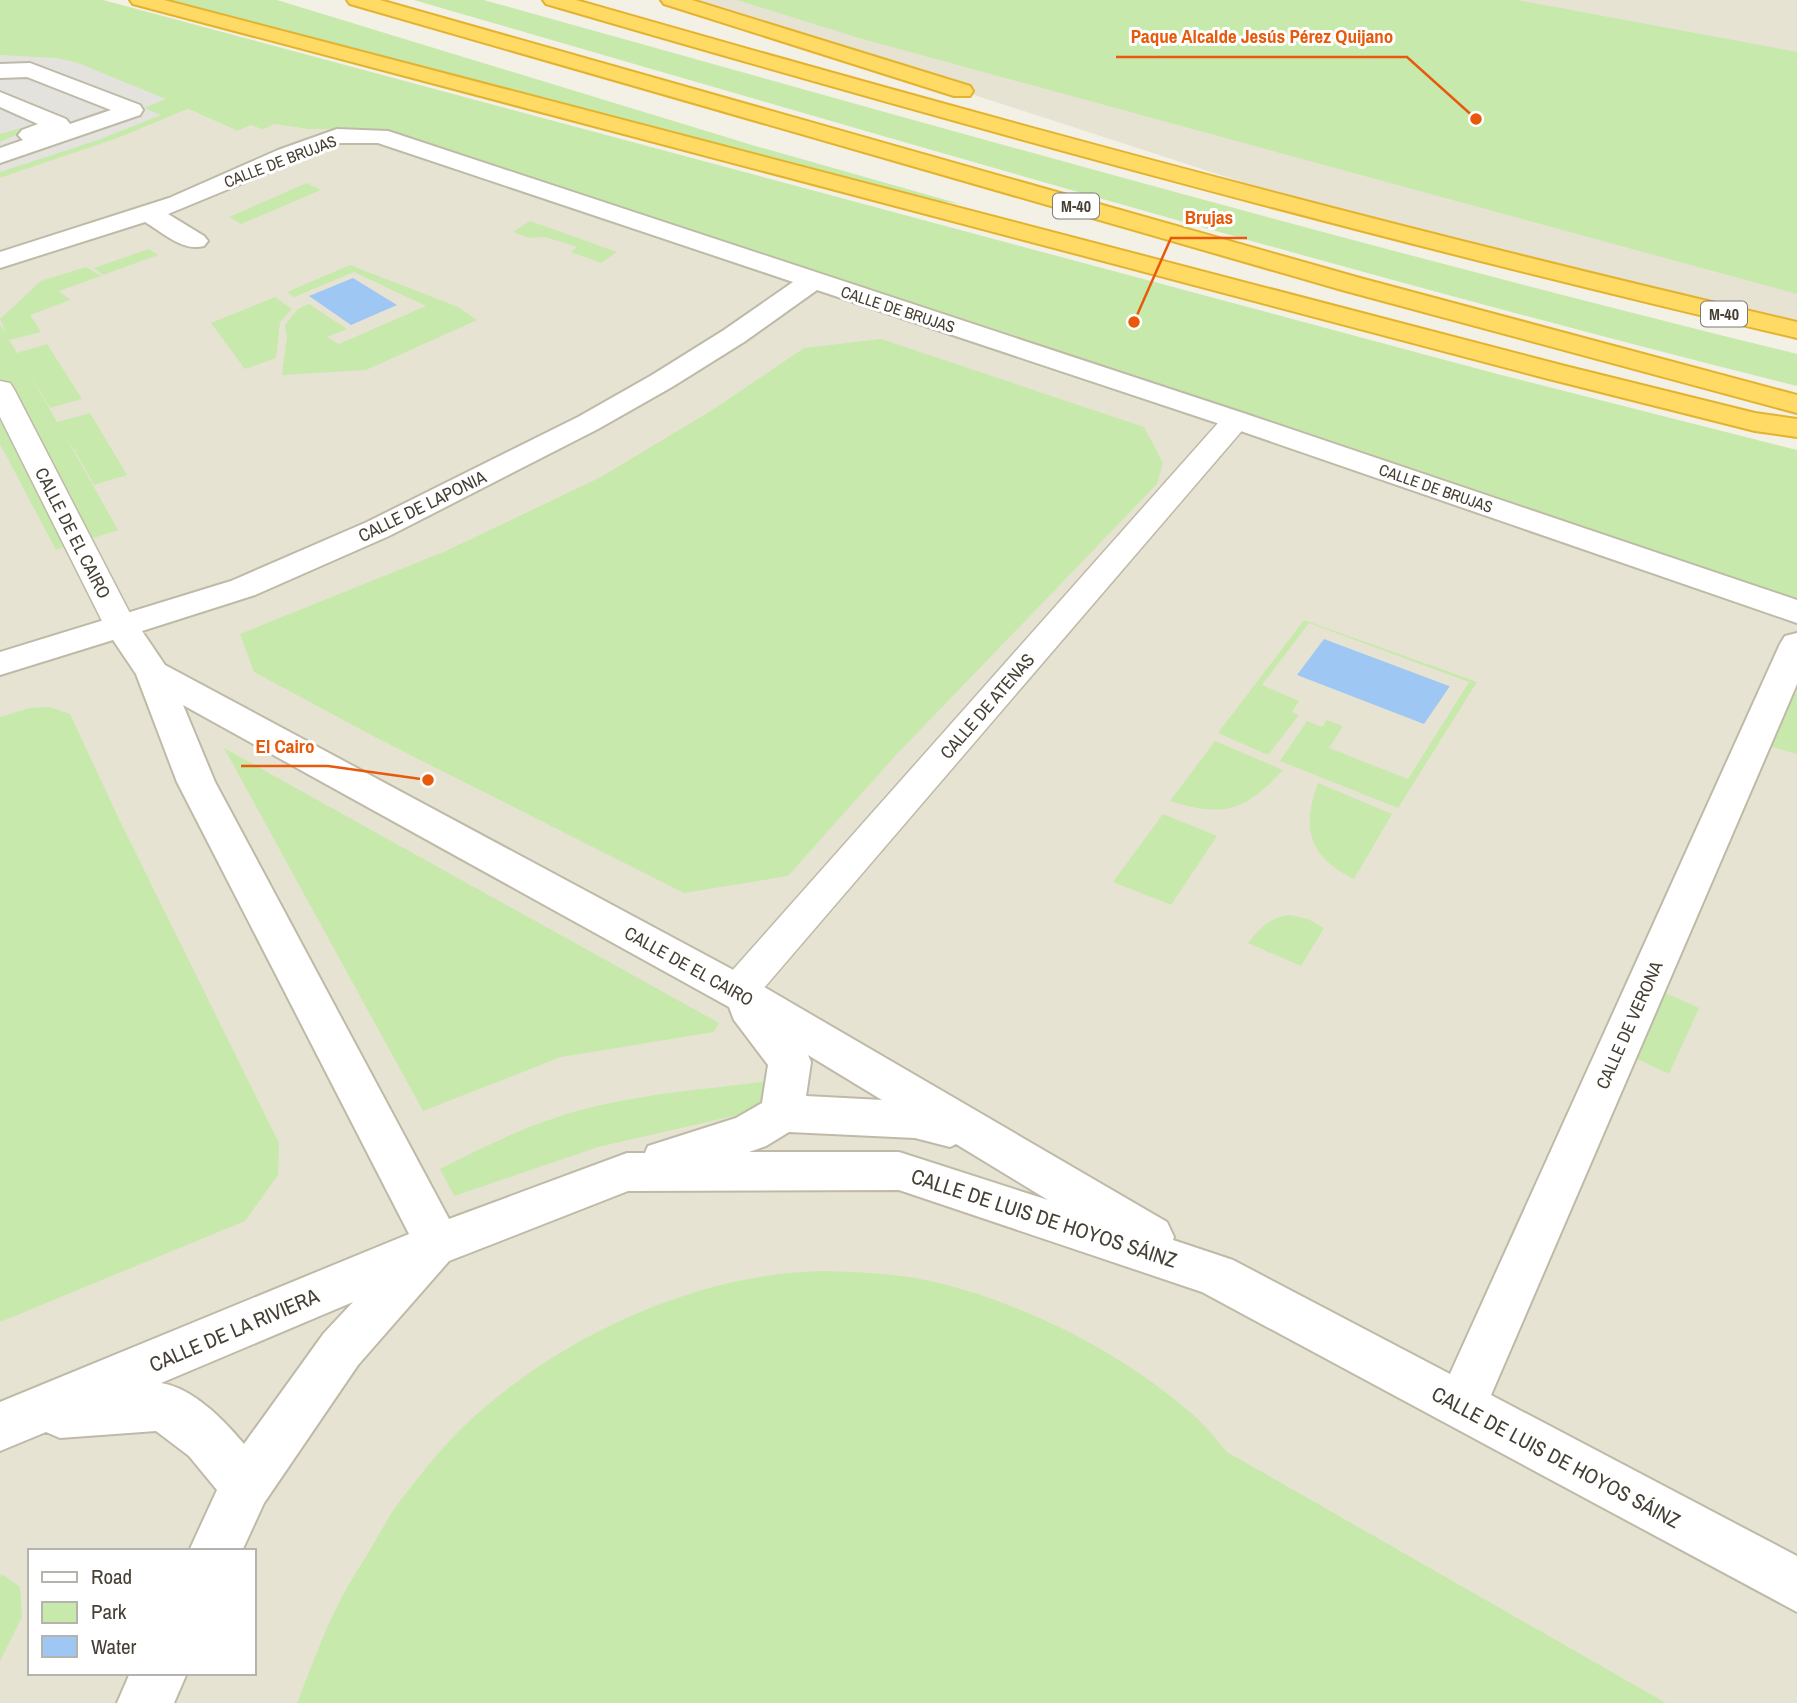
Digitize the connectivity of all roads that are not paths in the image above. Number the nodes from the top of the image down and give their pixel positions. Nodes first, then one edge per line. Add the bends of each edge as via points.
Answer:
1 (140, 0) edge
2 (356, 0) edge
3 (553, 0) edge
4 (671, 0) edge
5 (0, 71) edge
6 (0, 99) edge
7 (986, 99) dead end
8 (1025, 111) dead end
9 (0, 146) edge
10 (0, 156) edge
11 (146, 212) junction
12 (1393, 231) junction
13 (195, 241) dead end
14 (0, 260) edge
15 (812, 281) junction
16 (1797, 330) edge
17 (0, 389) edge
18 (1797, 404) edge
19 (1236, 420) junction
20 (1797, 428) edge
21 (1797, 612) edge
22 (120, 625) junction
23 (1797, 644) edge
24 (0, 664) edge
25 (153, 673) junction
26 (737, 992) junction
27 (782, 1113) junction
28 (974, 1133) junction
29 (627, 1172) junction
30 (438, 1244) junction
31 (1216, 1275) junction
32 (1461, 1406) junction
33 (15, 1421) edge
34 (246, 1485) junction
35 (216, 1549) edge
36 (1797, 1585) edge
37 (158, 1675) edge
38 (145, 1703) edge

1 - 20 highway via 1555,372 1755,422
2 - 18 highway, M-40 via 1351,284
3 - 12 highway, M-40 via 1061,145
4 - 7 highway
5 - 10 street via 30,70 132,110
6 - 9 street via 58,124
8 - 12 highway
11 - 13 street
11 - 14 street, CALLE DE BRUJAS
11 - 15 street, CALLE DE BRUJAS via 337,136 380,136
12 - 16 highway, M-40
15 - 19 street, CALLE DE BRUJAS
15 - 22 street, CALLE DE LAPONIA via 662,381 482,478 243,588
17 - 22 street, CALLE DE EL CAIRO
19 - 21 street, CALLE DE BRUJAS
19 - 26 street, CALLE DE ATENAS
22 - 24 street, CALLE DE LAPONIA
22 - 25 street, CALLE DE EL CAIRO
23 - 32 street, CALLE DE VERONA
25 - 26 street, CALLE DE EL CAIRO
25 - 30 street, CALLE DE EL CAIRO via 197,782
26 - 27 street via 790,1062
26 - 28 street, CALLE DE EL CAIRO
27 - 28 street via 915,1120
27 - 29 street via 750,1133
28 - 31 street, CALLE DE EL CAIRO
29 - 30 street, CALLE DE LUIS DE HOYOS SÁINZ
29 - 31 street, CALLE DE LUIS DE HOYOS SÁINZ via 899,1171
30 - 33 street, CALLE DE LA RIVIERA
30 - 34 street, CALLE DE LUIS DE HOYOS SÁINZ via 341,1349
31 - 32 street, CALLE DE LUIS DE HOYOS SÁINZ
32 - 36 street, CALLE DE LUIS DE HOYOS SÁINZ
33 - 34 street, CALLE DE LA RIVIERA via 164,1407 207,1439
34 - 35 street, CALLE DE LUIS DE HOYOS SÁINZ
37 - 38 street

